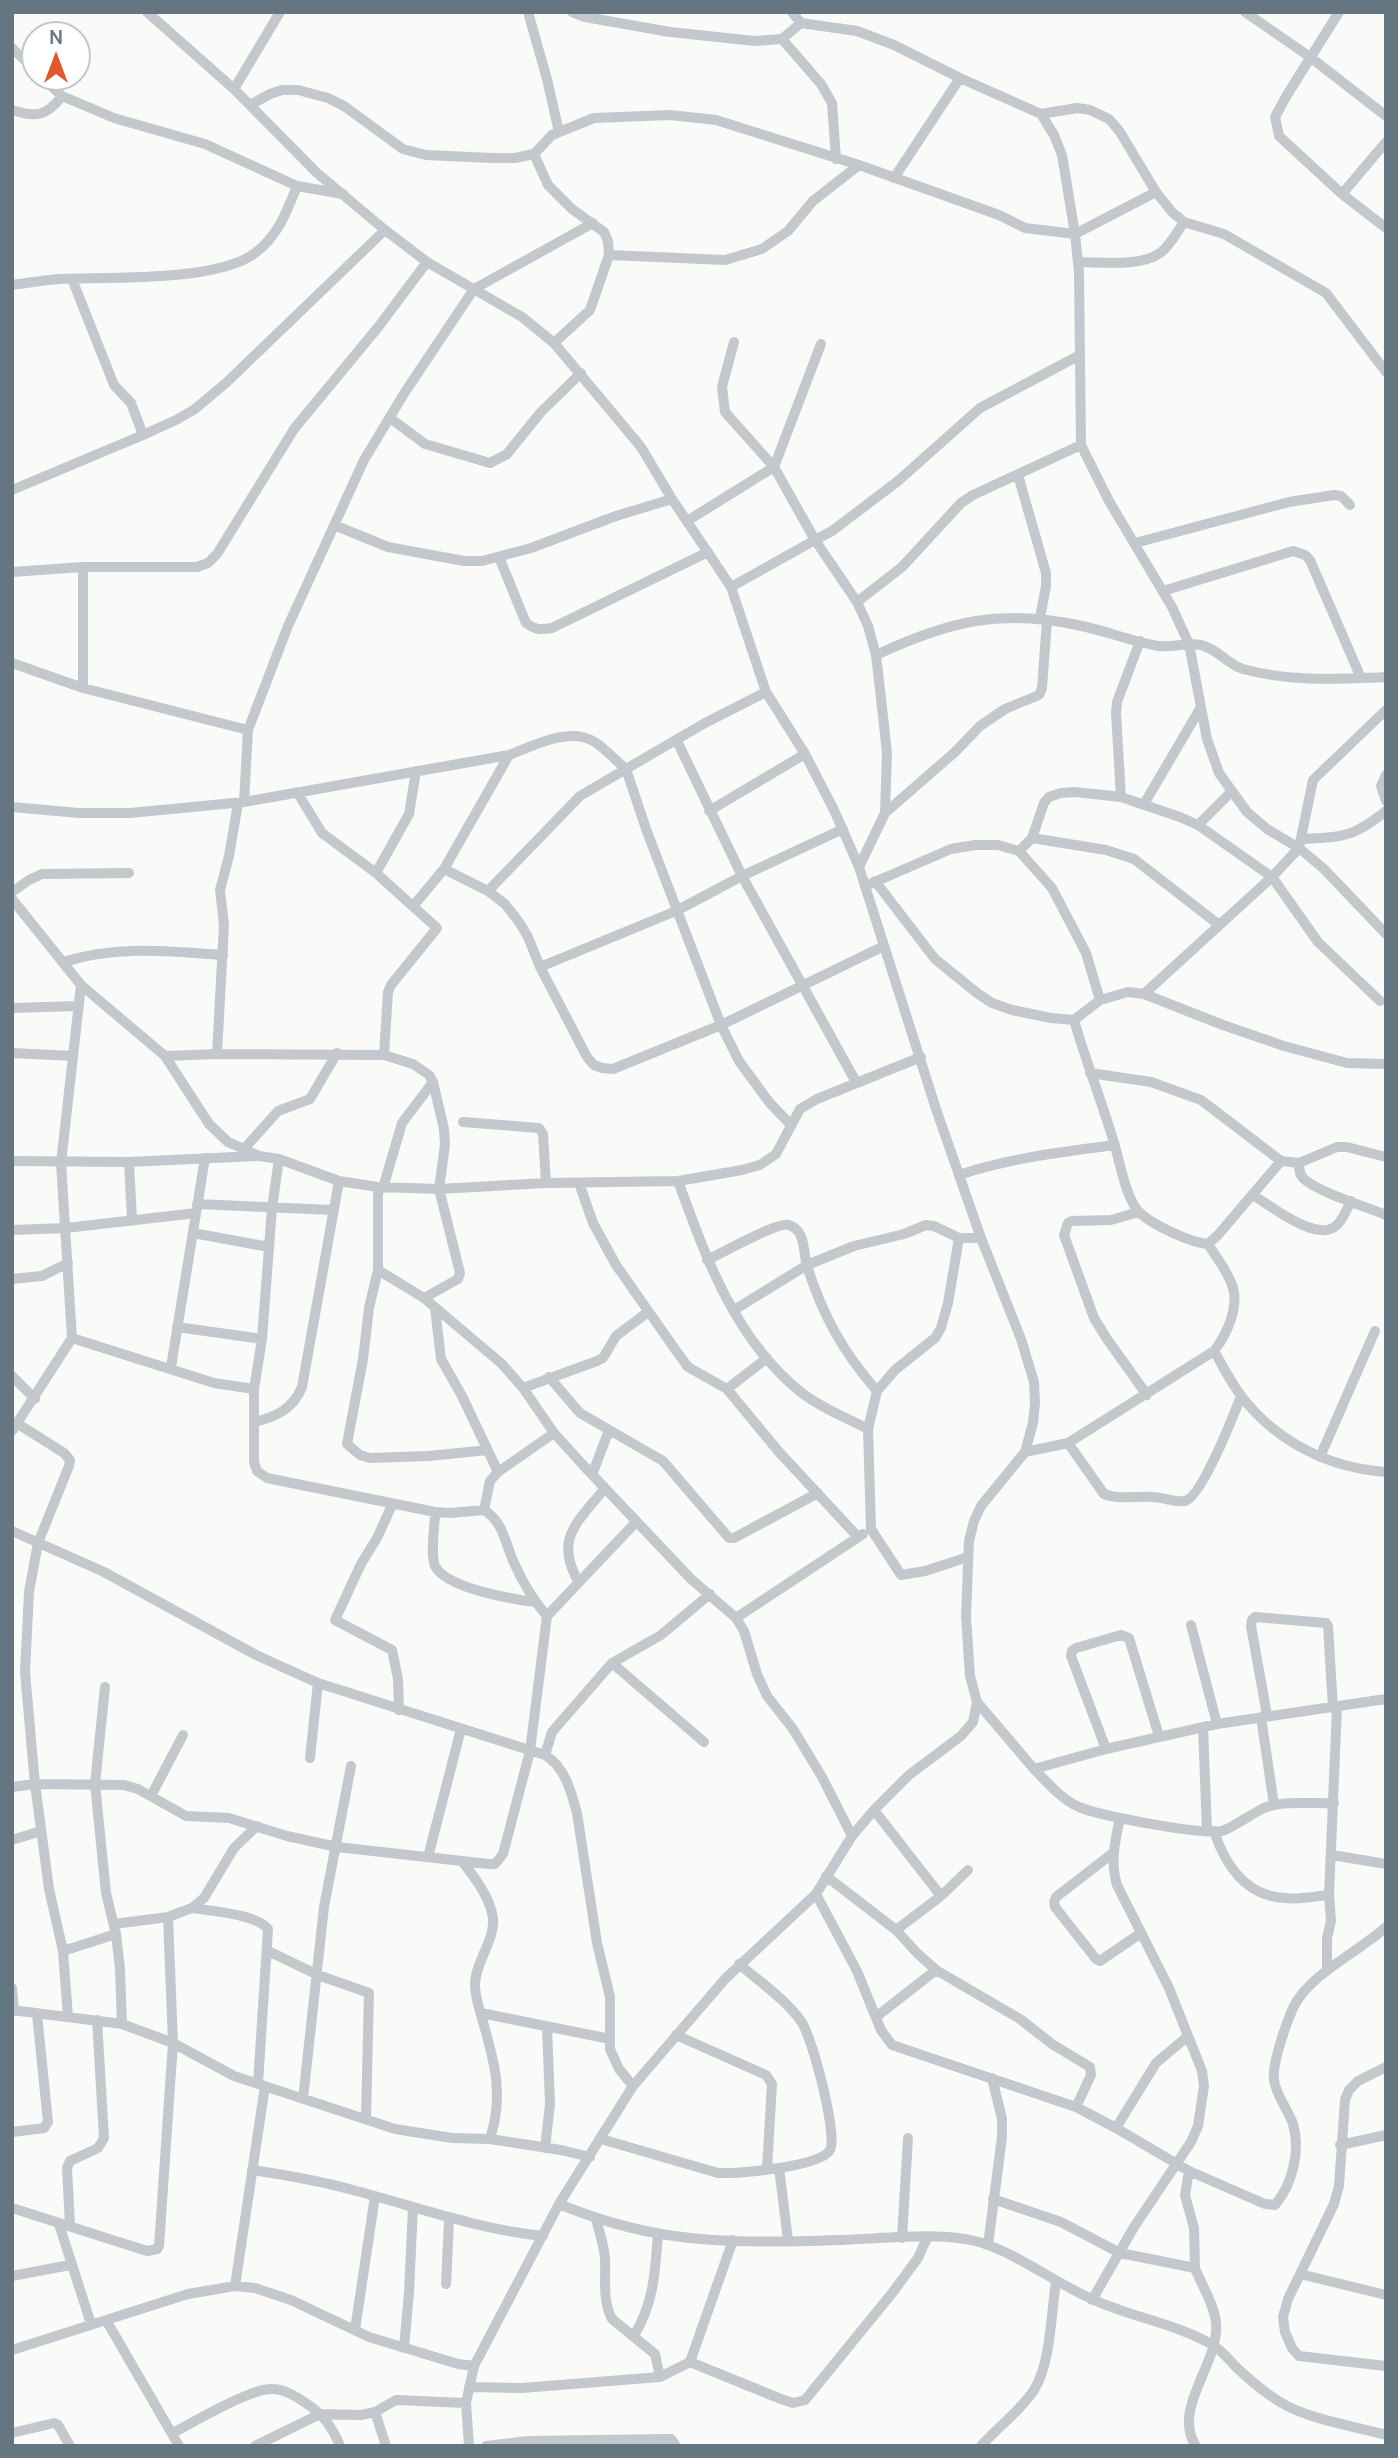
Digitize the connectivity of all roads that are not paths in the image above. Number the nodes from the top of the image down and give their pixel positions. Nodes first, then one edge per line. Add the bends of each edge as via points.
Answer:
1 (147, 12) edge
2 (281, 12) edge
3 (528, 12) edge
4 (572, 12) edge
5 (792, 12) edge
6 (1245, 12) edge
7 (1339, 12) edge
8 (801, 23) junction
9 (782, 39) junction
10 (1310, 57) junction
11 (960, 78) junction
12 (234, 89) junction
13 (57, 91) edge
14 (62, 96) junction
15 (250, 105) junction
16 (12, 110) edge
17 (1041, 114) junction
18 (1386, 116) edge
19 (558, 132) junction
20 (1386, 142) edge
21 (534, 154) junction
22 (836, 159) junction
23 (859, 165) junction
24 (894, 178) junction
25 (297, 186) junction
26 (1156, 192) junction
27 (1342, 194) junction
28 (345, 195) junction
29 (1184, 222) junction
30 (593, 223) junction
31 (1386, 228) edge
32 (385, 230) junction
33 (1075, 234) junction
34 (609, 255) junction
35 (427, 262) junction
36 (1078, 262) junction
37 (72, 279) junction
38 (12, 285) edge
39 (474, 289) junction
40 (554, 342) junction
41 (734, 342) dead end
42 (821, 344) dead end
43 (1080, 355) junction
44 (1386, 372) edge
45 (581, 373) junction
46 (390, 418) junction
47 (143, 435) junction
48 (1082, 446) junction
49 (774, 467) junction
50 (1018, 475) junction
51 (12, 490) edge
52 (672, 499) junction
53 (1350, 505) dead end
54 (687, 521) junction
55 (334, 525) junction
56 (815, 540) junction
57 (1135, 543) junction
58 (708, 551) junction
59 (499, 557) junction
60 (83, 568) junction
61 (12, 572) edge
62 (731, 587) junction
63 (1163, 591) junction
64 (858, 602) junction
65 (1043, 619) junction
66 (1140, 641) junction
67 (1189, 644) junction
68 (876, 655) junction
69 (12, 663) edge
70 (1386, 677) edge
71 (1362, 678) junction
72 (83, 688) junction
73 (766, 692) junction
74 (1200, 707) junction
75 (1386, 710) edge
76 (248, 730) junction
77 (677, 741) junction
78 (805, 754) junction
79 (509, 755) junction
80 (626, 769) junction
81 (416, 771) junction
82 (1386, 775) edge
83 (1232, 791) junction
84 (297, 792) junction
85 (1121, 797) junction
86 (241, 802) junction
87 (1386, 802) edge
88 (1143, 804) junction
89 (12, 807) edge
90 (709, 811) junction
91 (1386, 811) edge
92 (885, 813) junction
93 (1198, 825) junction
94 (843, 829) junction
95 (1032, 838) junction
96 (1300, 843) junction
97 (1019, 851) junction
98 (859, 867) junction
99 (444, 869) junction
100 (129, 873) dead end
101 (376, 873) junction
102 (742, 876) junction
103 (1272, 877) junction
104 (871, 883) junction
105 (488, 891) junction
106 (12, 892) edge
107 (12, 899) edge
108 (414, 905) junction
109 (676, 911) junction
110 (1218, 925) junction
111 (1386, 934) edge
112 (884, 946) junction
113 (223, 955) junction
114 (64, 962) junction
115 (540, 967) junction
116 (81, 985) junction
117 (803, 986) junction
118 (1144, 993) junction
119 (1100, 1000) junction
120 (1380, 1001) dead end
121 (79, 1006) junction
122 (12, 1008) edge
123 (1074, 1020) junction
124 (721, 1025) junction
125 (12, 1053) edge
126 (337, 1053) junction
127 (217, 1054) junction
128 (384, 1055) junction
129 (73, 1056) junction
130 (164, 1056) junction
131 (921, 1057) junction
132 (1386, 1064) edge
133 (1090, 1073) junction
134 (433, 1082) junction
135 (856, 1083) junction
136 (463, 1122) dead end
137 (790, 1124) junction
138 (1115, 1145) junction
139 (244, 1149) junction
140 (259, 1156) junction
141 (1386, 1157) edge
142 (205, 1158) junction
143 (279, 1159) junction
144 (12, 1161) edge
145 (1281, 1161) junction
146 (129, 1162) junction
147 (61, 1163) junction
148 (1299, 1163) junction
149 (959, 1175) junction
150 (338, 1181) junction
151 (678, 1181) junction
152 (546, 1183) junction
153 (579, 1183) junction
154 (381, 1187) junction
155 (439, 1189) junction
156 (1253, 1195) junction
157 (1351, 1201) junction
158 (272, 1208) junction
159 (196, 1209) junction
160 (332, 1209) junction
161 (1139, 1212) junction
162 (1386, 1215) edge
163 (132, 1220) junction
164 (66, 1228) junction
165 (12, 1230) edge
166 (193, 1233) junction
167 (959, 1238) junction
168 (981, 1238) junction
169 (1208, 1244) junction
170 (269, 1247) junction
171 (707, 1261) junction
172 (68, 1263) junction
173 (807, 1265) junction
174 (378, 1270) junction
175 (12, 1279) edge
176 (424, 1298) junction
177 (435, 1308) junction
178 (734, 1310) junction
179 (648, 1312) junction
180 (177, 1327) junction
181 (1375, 1331) dead end
182 (72, 1338) junction
183 (262, 1339) junction
184 (1213, 1351) junction
185 (767, 1358) junction
186 (171, 1367) junction
187 (12, 1376) edge
188 (549, 1377) junction
189 (254, 1388) junction
190 (523, 1388) junction
191 (726, 1389) junction
192 (877, 1391) junction
193 (1147, 1395) junction
194 (1241, 1396) junction
195 (35, 1399) junction
196 (254, 1422) junction
197 (15, 1427) edge
198 (868, 1429) junction
199 (609, 1430) junction
200 (554, 1433) junction
201 (1068, 1443) junction
202 (488, 1450) junction
203 (1025, 1451) junction
204 (1320, 1457) junction
205 (498, 1472) junction
206 (1386, 1472) edge
207 (592, 1475) junction
208 (605, 1488) junction
209 (818, 1493) junction
210 (392, 1505) junction
211 (484, 1510) junction
212 (435, 1512) junction
213 (636, 1522) junction
214 (871, 1529) junction
215 (12, 1531) edge
216 (858, 1537) junction
217 (38, 1543) junction
218 (968, 1557) junction
219 (578, 1581) junction
220 (710, 1594) junction
221 (535, 1602) junction
222 (547, 1616) junction
223 (736, 1618) junction
224 (1191, 1625) dead end
225 (612, 1663) junction
226 (318, 1683) junction
227 (105, 1687) dead end
228 (1386, 1699) edge
229 (977, 1702) junction
230 (1335, 1707) junction
231 (399, 1710) junction
232 (1264, 1716) junction
233 (1217, 1724) junction
234 (1203, 1727) junction
235 (461, 1729) junction
236 (183, 1735) dead end
237 (1159, 1736) junction
238 (704, 1742) dead end
239 (1106, 1749) junction
240 (530, 1751) junction
241 (545, 1755) junction
242 (310, 1758) dead end
243 (351, 1766) dead end
244 (1034, 1769) junction
245 (35, 1784) junction
246 (95, 1784) junction
247 (12, 1787) edge
248 (151, 1796) junction
249 (1334, 1803) junction
250 (1274, 1805) junction
251 (874, 1810) junction
252 (1119, 1818) junction
253 (257, 1826) junction
254 (41, 1831) junction
255 (1210, 1831) junction
256 (852, 1836) junction
257 (12, 1840) edge
258 (337, 1847) junction
259 (1113, 1853) junction
260 (1332, 1855) junction
261 (428, 1857) junction
262 (463, 1861) junction
263 (1386, 1864) edge
264 (968, 1870) dead end
265 (826, 1876) junction
266 (816, 1894) junction
267 (1329, 1895) junction
268 (940, 1896) junction
269 (192, 1908) junction
270 (168, 1917) junction
271 (1386, 1928) edge
272 (115, 1929) junction
273 (897, 1930) junction
274 (1141, 1933) junction
275 (63, 1951) junction
276 (268, 1951) junction
277 (738, 1964) junction
278 (936, 1970) junction
279 (1327, 1971) junction
280 (318, 1975) junction
281 (12, 1988) edge
282 (13, 2011) edge
283 (481, 2013) junction
284 (37, 2014) junction
285 (68, 2017) junction
286 (876, 2017) junction
287 (97, 2020) junction
288 (122, 2024) junction
289 (547, 2027) junction
290 (676, 2035) junction
291 (1188, 2036) junction
292 (610, 2039) junction
293 (173, 2043) junction
294 (1386, 2067) edge
295 (992, 2078) junction
296 (261, 2085) junction
297 (633, 2086) junction
298 (303, 2099) junction
299 (1076, 2107) junction
300 (366, 2118) junction
301 (1116, 2128) junction
302 (12, 2132) edge
303 (490, 2138) junction
304 (908, 2138) dead end
305 (1384, 2138) edge
306 (601, 2139) junction
307 (1340, 2145) junction
308 (545, 2148) junction
309 (590, 2157) junction
310 (1178, 2164) junction
311 (773, 2168) junction
312 (252, 2171) junction
313 (1189, 2171) junction
314 (375, 2196) junction
315 (993, 2199) junction
316 (559, 2204) junction
317 (412, 2207) junction
318 (12, 2208) edge
319 (449, 2219) junction
320 (596, 2219) junction
321 (64, 2225) junction
322 (658, 2234) junction
323 (543, 2236) junction
324 (902, 2238) junction
325 (927, 2238) junction
326 (733, 2240) junction
327 (788, 2240) junction
328 (988, 2245) junction
329 (1119, 2253) junction
330 (70, 2265) junction
331 (1195, 2267) junction
332 (1300, 2274) junction
333 (12, 2276) edge
334 (1056, 2282) junction
335 (446, 2284) dead end
336 (235, 2286) junction
337 (1386, 2295) edge
338 (1092, 2300) junction
339 (106, 2320) junction
340 (91, 2324) junction
341 (355, 2330) junction
342 (634, 2336) junction
343 (1215, 2346) junction
344 (404, 2348) junction
345 (12, 2350) edge
346 (690, 2362) junction
347 (474, 2366) junction
348 (1386, 2366) edge
349 (660, 2377) junction
350 (469, 2387) junction
351 (466, 2403) junction
352 (375, 2412) junction
353 (320, 2414) junction
354 (173, 2432) junction
355 (12, 2433) edge
356 (1386, 2435) edge
357 (70, 2446) edge
358 (179, 2446) edge
359 (255, 2446) edge
360 (340, 2446) edge
361 (386, 2446) edge
362 (469, 2446) edge
363 (486, 2446) edge
364 (676, 2446) edge
365 (981, 2446) edge
366 (1196, 2446) edge

1 - 12 street
2 - 12 street
3 - 19 street
4 - 9 street via 683,34
5 - 8 street
6 - 10 street
7 - 10 street
8 - 9 street
8 - 11 street via 857,32
9 - 22 street via 832,103
10 - 18 street
10 - 27 street via 1275,117 1279,136
11 - 17 street
11 - 24 street
12 - 15 street
13 - 14 street
14 - 16 street via 53,107 35,115
14 - 25 street via 114,118 205,144
15 - 21 street via 282,90 298,90 336,101 403,149 416,153 504,158
15 - 28 street
17 - 26 street via 1077,108 1109,119
17 - 33 street via 1062,155
19 - 21 street
19 - 22 street via 594,118 670,115 716,120
20 - 27 street
21 - 30 street via 548,185
22 - 23 street
23 - 24 street
23 - 34 street via 762,249 724,260
24 - 33 street via 1025,228
25 - 28 street
25 - 37 street via 277,231 254,254 238,262 184,274
26 - 29 street
26 - 33 street
27 - 31 street
28 - 32 street
29 - 36 street via 1162,252 1141,262
29 - 44 street via 1224,234 1326,293
30 - 34 street via 604,232
30 - 39 street
32 - 35 street
32 - 47 street via 211,397
33 - 36 street
34 - 40 street via 590,310
35 - 39 street
35 - 60 street via 303,416 208,563 180,568
36 - 43 street
37 - 38 street
37 - 47 street via 114,385 131,403
39 - 40 street
39 - 46 street
40 - 45 street
41 - 49 street via 722,387 725,412
42 - 49 street
43 - 48 street
43 - 56 street via 980,408 898,481
45 - 46 street via 506,454 490,463 425,444
45 - 52 street via 641,447
46 - 55 street via 364,460
47 - 51 street
48 - 50 street
48 - 57 street
49 - 54 street
49 - 56 street
50 - 64 street via 961,503 902,568
50 - 65 street via 1046,573
52 - 54 street
52 - 59 street
53 - 57 street via 1340,496 1325,496
54 - 58 street
55 - 59 street via 388,547 464,561
55 - 76 street via 302,592
56 - 62 street
56 - 64 street
57 - 63 street
58 - 59 street via 540,630 526,623
58 - 62 street
60 - 61 street
60 - 72 street
62 - 73 street
63 - 67 street
63 - 71 street via 1293,551 1305,555
64 - 68 street
65 - 66 street
65 - 68 street via 977,619 927,632
65 - 92 street via 1039,695 980,726
66 - 67 street via 1161,646
66 - 85 street via 1117,702
67 - 71 street via 1217,651 1234,666 1283,677 1322,681
67 - 74 street
68 - 92 street via 887,753
69 - 72 street
70 - 71 street
72 - 76 street
73 - 77 street
73 - 78 street
74 - 83 street via 1219,773
74 - 88 street
75 - 96 street via 1313,780
76 - 86 street
77 - 80 street
77 - 90 street
78 - 90 street
78 - 94 street
79 - 80 street via 573,736 594,742
79 - 81 street
79 - 99 street
80 - 105 street via 580,796
80 - 109 street
81 - 84 street
81 - 101 street via 409,814
82 - 87 street via 1381,786
83 - 93 street
83 - 96 street via 1267,829
84 - 86 street
84 - 101 street via 322,834
85 - 88 street
85 - 95 street via 1076,792 1049,797
86 - 89 street via 130,813
86 - 113 street via 220,890
88 - 93 street
90 - 102 street
91 - 96 street via 1352,834
92 - 98 street
93 - 103 street
94 - 98 street
94 - 102 street
95 - 97 street
95 - 110 street via 1134,859
96 - 103 street
96 - 111 street
97 - 104 street via 998,845 951,849
97 - 119 street via 1052,888 1086,953
98 - 104 street
99 - 105 street
99 - 108 street
100 - 106 street via 42,874
101 - 108 street
102 - 109 street
102 - 117 street
103 - 110 street
103 - 120 street via 1318,942
104 - 112 street
104 - 123 street via 935,958 992,1003
105 - 115 street via 519,922
107 - 114 street
108 - 128 street via 437,928 388,992
109 - 115 street
109 - 124 street
110 - 118 street
112 - 117 street
112 - 131 street
113 - 114 street via 120,952
113 - 127 street
114 - 116 street
115 - 124 street via 587,1057 602,1069 613,1069
116 - 121 street
116 - 130 street
117 - 124 street
117 - 135 street
118 - 119 street via 1128,992
118 - 132 street via 1284,1046 1347,1063
119 - 123 street
121 - 122 street
121 - 129 street
123 - 133 street
124 - 137 street via 738,1061
125 - 129 street
126 - 127 street
126 - 128 street
126 - 139 street via 310,1099 278,1111
127 - 130 street
128 - 134 street via 413,1064
129 - 147 street
130 - 139 street via 209,1124 228,1142
131 - 135 street
131 - 149 street
133 - 138 street
133 - 145 street via 1151,1082 1201,1100
134 - 154 street via 402,1123
134 - 155 street via 445,1145
135 - 137 street via 800,1109
136 - 152 street via 539,1128
137 - 151 street via 776,1154 760,1165
138 - 149 street via 1046,1154
138 - 161 street via 1124,1183
139 - 140 street
140 - 142 street
140 - 143 street
141 - 148 street via 1337,1147
142 - 146 street
142 - 159 street
143 - 150 street
143 - 158 street
144 - 147 street
145 - 148 street
145 - 156 street
146 - 147 street
146 - 163 street
147 - 164 street
148 - 157 street via 1303,1179
149 - 168 street
150 - 154 street
150 - 160 street
151 - 153 street
151 - 171 street
152 - 153 street
152 - 155 street
153 - 179 street via 593,1223
154 - 155 street
154 - 174 street
155 - 176 street via 460,1273 458,1279
156 - 157 street via 1294,1222 1318,1229 1335,1228
156 - 169 street
157 - 162 street
158 - 159 street
158 - 160 street
158 - 170 street
159 - 163 street
159 - 166 street
160 - 196 street via 302,1387 294,1403
161 - 169 street via 1181,1237
161 - 193 street via 1111,1220 1072,1221 1064,1235 1094,1318
163 - 164 street
164 - 165 street
164 - 172 street
166 - 170 street
166 - 180 street
167 - 168 street
167 - 173 street via 926,1225
167 - 192 street via 941,1328
168 - 203 street via 1034,1382 1033,1423
169 - 184 street via 1235,1293 1228,1325
170 - 183 street
171 - 173 street via 788,1224 801,1233
171 - 178 street
172 - 175 street via 42,1276
172 - 182 street
173 - 178 street
173 - 192 street via 839,1341
174 - 176 street
174 - 202 street via 347,1444 370,1458
176 - 177 street
177 - 190 street via 502,1364
177 - 202 street via 441,1359
178 - 185 street via 749,1338
179 - 188 street via 616,1336 597,1361
179 - 191 street via 688,1367
180 - 183 street
180 - 186 street
181 - 204 street
182 - 186 street
182 - 195 street
183 - 189 street
184 - 193 street
184 - 194 street
185 - 191 street
185 - 198 street via 803,1394
186 - 189 street via 214,1383
187 - 195 street
188 - 190 street
188 - 199 street via 580,1413
189 - 196 street
190 - 200 street
191 - 209 street
192 - 198 street
193 - 201 street
194 - 201 street via 1214,1461 1189,1500 1104,1494
194 - 204 street via 1282,1435
195 - 197 street
196 - 210 street via 254,1462 267,1478
197 - 217 street via 70,1460
198 - 214 street
199 - 207 street
199 - 209 street via 663,1461 729,1538
200 - 205 street
200 - 207 street
201 - 203 street
202 - 205 street
203 - 218 street via 981,1506
204 - 206 street
205 - 211 street via 490,1481
207 - 208 street
208 - 213 street
208 - 219 street via 567,1543 569,1565
209 - 216 street
210 - 212 street
210 - 231 street via 335,1620 393,1650
211 - 212 street
211 - 221 street via 497,1521
212 - 221 street via 433,1562 441,1574 484,1593
213 - 219 street
213 - 220 street
214 - 216 street
214 - 218 street via 901,1575
215 - 217 street
216 - 223 street
217 - 226 street via 104,1572 256,1655
217 - 245 street via 29,1592 24,1672
218 - 229 street via 967,1642
219 - 222 street
220 - 223 street
220 - 225 street via 661,1635
221 - 222 street
222 - 240 street
223 - 256 street via 767,1696 793,1729
224 - 233 street
225 - 238 street
225 - 241 street via 552,1732
226 - 231 street
226 - 242 street
227 - 246 street
228 - 230 street
229 - 244 street
229 - 251 street via 973,1722 961,1736 909,1775
230 - 232 street
230 - 232 street via 1326,1623 1255,1617 1251,1626
230 - 249 street
231 - 235 street
232 - 233 street
232 - 250 street
233 - 234 street
234 - 237 street
234 - 255 street
235 - 240 street
235 - 261 street
236 - 248 street
237 - 239 street
237 - 239 street via 1129,1637 1121,1635 1076,1648 1071,1656
239 - 244 street
240 - 241 street
240 - 262 street via 499,1860 495,1864
241 - 292 street via 560,1769 577,1813 610,1997
243 - 258 street
244 - 252 street via 1061,1797
245 - 246 street
245 - 247 street
245 - 254 street
246 - 248 street via 124,1785
246 - 272 street via 106,1893
248 - 253 street via 186,1816 229,1818
249 - 250 street
249 - 260 street
250 - 255 street via 1228,1828
251 - 256 street
251 - 268 street
252 - 255 street
252 - 259 street
253 - 258 street
253 - 269 street via 234,1849 204,1898
254 - 257 street
254 - 275 street
255 - 267 street via 1224,1859 1254,1889 1287,1899
256 - 265 street
258 - 261 street
258 - 280 street via 324,1907
259 - 274 street via 1117,1885
259 - 274 street via 1056,1898 1055,1908 1100,1961
260 - 263 street
260 - 267 street
261 - 262 street
262 - 283 street via 485,1894 493,1916 476,1973
264 - 268 street
265 - 266 street
265 - 273 street
266 - 277 street
266 - 286 street
267 - 279 street
268 - 273 street
269 - 270 street
269 - 276 street via 265,1924
270 - 272 street
270 - 293 street
271 - 279 street
272 - 275 street
272 - 288 street
273 - 278 street
274 - 291 street
275 - 285 street
276 - 280 street
276 - 296 street
277 - 290 street
277 - 311 street via 804,2025 831,2125 830,2152
278 - 286 street
278 - 299 street via 1090,2067
279 - 313 street via 1294,2007 1273,2071 1274,2084 1294,2126 1292,2174 1283,2196 1275,2205 1265,2204
280 - 298 street
280 - 300 street via 369,1993
281 - 282 street
282 - 284 street
283 - 289 street
283 - 303 street via 494,2063 498,2104
284 - 285 street
284 - 302 street via 48,2122 34,2131
285 - 287 street
286 - 295 street via 892,2045
287 - 288 street
287 - 321 street via 104,2138 98,2148 70,2161
288 - 293 street
289 - 292 street
289 - 308 street via 550,2105
290 - 297 street
290 - 311 street via 757,2071 772,2084
291 - 301 street via 1156,2063
291 - 310 street via 1204,2086 1198,2126
292 - 297 street via 614,2060
293 - 296 street via 234,2077
293 - 321 street via 159,2246 147,2251
294 - 307 street via 1349,2090
295 - 299 street
295 - 315 street via 1002,2119
296 - 298 street
296 - 312 street
297 - 306 street
298 - 300 street
299 - 301 street
300 - 303 street via 413,2133
301 - 310 street
303 - 308 street
304 - 324 street
305 - 307 street
306 - 309 street
306 - 311 street via 718,2173
307 - 332 street via 1334,2204
308 - 309 street
309 - 316 street
310 - 313 street
310 - 329 street
311 - 327 street
312 - 314 street
312 - 336 street
313 - 331 street via 1185,2195 1194,2228
314 - 317 street
314 - 341 street
315 - 328 street
315 - 329 street via 1061,2222
316 - 320 street
316 - 323 street
317 - 319 street
317 - 344 street
318 - 321 street
319 - 323 street
319 - 335 street
320 - 322 street
320 - 342 street via 605,2255 608,2312
321 - 330 street
322 - 326 street
322 - 342 street via 649,2309
323 - 347 street
324 - 325 street
324 - 327 street
325 - 328 street
325 - 346 street via 918,2258 805,2400 793,2403
326 - 327 street
326 - 346 street
328 - 334 street
329 - 331 street
329 - 338 street
330 - 333 street
330 - 340 street
331 - 343 street via 1214,2310
332 - 337 street
332 - 348 street via 1283,2317 1296,2354
334 - 338 street
334 - 365 street via 1039,2380
336 - 339 street via 188,2294
336 - 341 street via 291,2300
338 - 343 street
339 - 340 street
339 - 354 street
340 - 345 street
341 - 344 street
342 - 349 street via 655,2354
343 - 356 street via 1280,2403
343 - 366 street via 1188,2415
344 - 347 street
346 - 349 street
347 - 350 street
349 - 350 street via 522,2388
350 - 351 street
351 - 352 street via 396,2400
351 - 362 street
352 - 353 street
352 - 361 street
353 - 354 street via 289,2393 272,2389 248,2395
353 - 359 street
353 - 360 street
354 - 358 street
355 - 357 street via 54,2423
363 - 364 street via 665,2439

